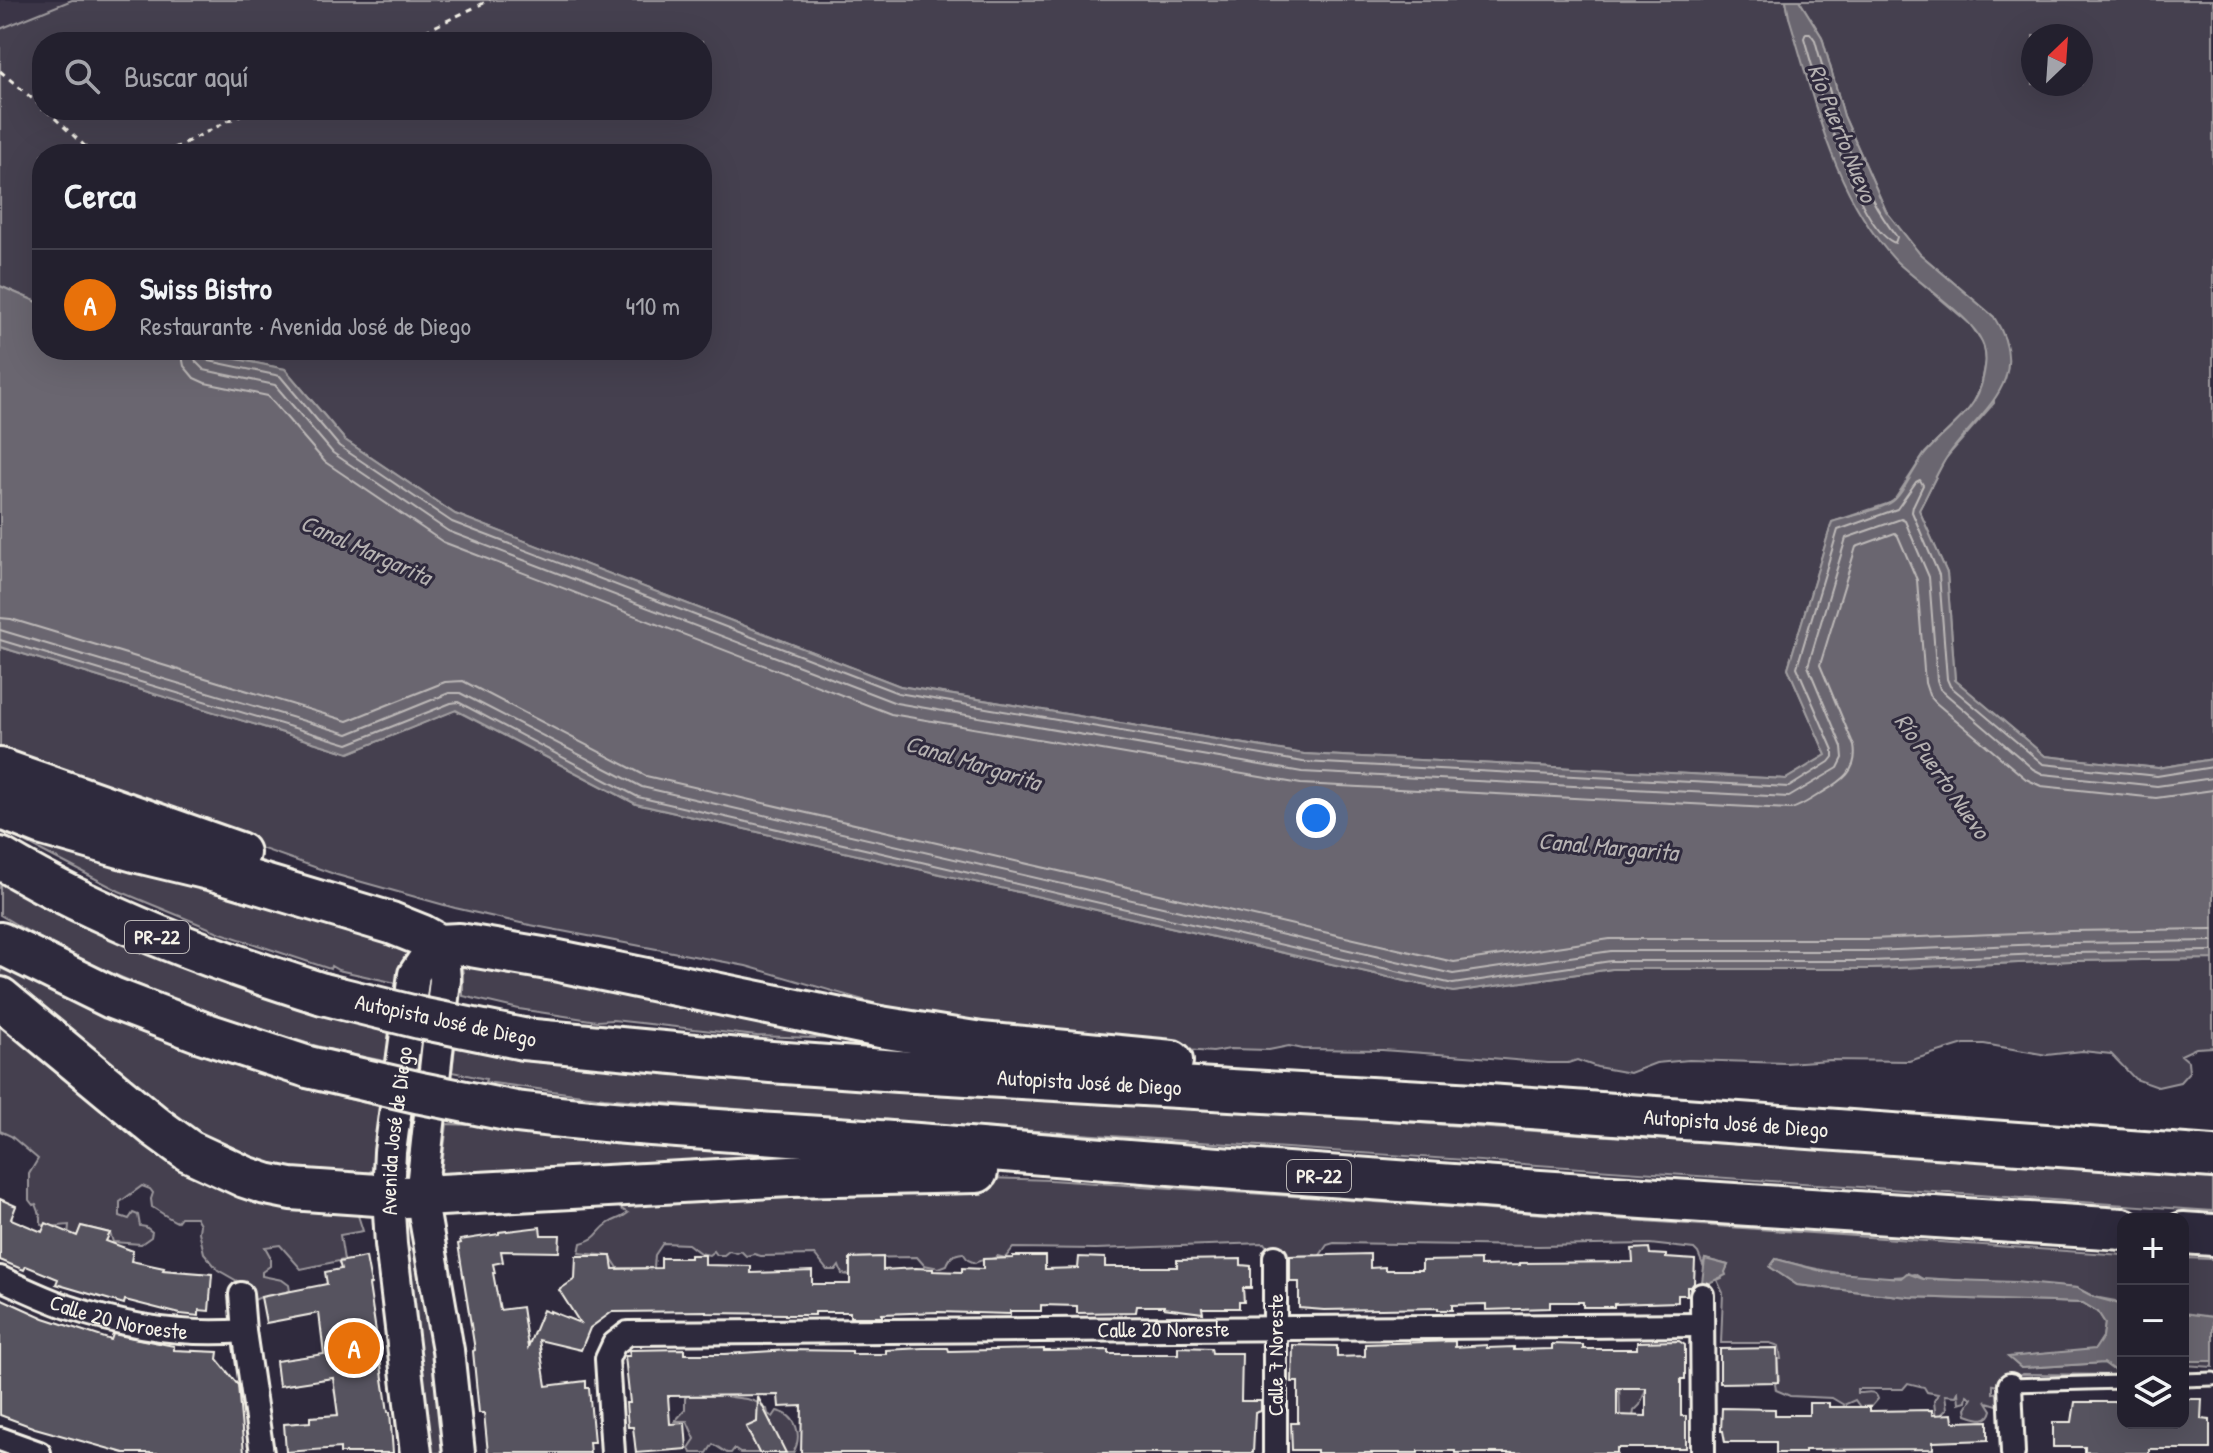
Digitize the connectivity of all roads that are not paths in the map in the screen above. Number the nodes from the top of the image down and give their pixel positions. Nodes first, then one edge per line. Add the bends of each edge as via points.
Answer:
1 (0, 769) edge
2 (0, 788) edge
3 (0, 808) edge
4 (0, 858) edge
5 (217, 871) junction
6 (0, 943) edge
7 (439, 945) junction
8 (0, 998) edge
9 (1035, 1048) junction
10 (1475, 1104) junction
11 (2213, 1157) edge
12 (1261, 1172) junction
13 (404, 1196) junction
14 (2117, 1229) edge
15 (2189, 1233) edge
16 (2213, 1235) edge
17 (1275, 1257) dead end
18 (0, 1278) edge
19 (241, 1294) dead end
20 (1702, 1295) dead end
21 (1700, 1325) junction
22 (1275, 1328) junction
23 (244, 1331) junction
24 (2213, 1379) edge
25 (2189, 1380) edge
26 (2117, 1382) edge
27 (2010, 1385) joint
28 (0, 1439) edge
29 (39, 1453) edge
30 (262, 1453) edge
31 (416, 1453) edge
32 (459, 1453) edge
33 (613, 1453) edge
34 (1275, 1453) edge
35 (1703, 1453) edge
36 (2013, 1453) edge

1 - 9 highway via 428,914
2 - 5 highway via 176,849
3 - 5 highway via 43,825
4 - 10 highway, Autopista José de Diego / PR-22, bridge via 41,883 174,944 240,968 323,994 523,1039 898,1071
5 - 7 highway via 391,923
6 - 12 highway, PR-22, bridge via 112,998 215,1037 308,1067 516,1112
7 - 9 highway via 554,960 880,1027
7 - 13 main road, Avenida José de Diego via 414,974 390,1152
8 - 13 highway via 156,1127 220,1167 291,1189
9 - 10 highway via 1350,1072
10 - 11 highway, Autopista José de Diego / PR-22
12 - 13 highway via 1190,1185 955,1172
12 - 14 highway, PR-22
13 - 31 main road, Avenida José de Diego via 391,1244
13 - 32 main road, Avenida José de Diego via 448,1350
15 - 16 highway
17 - 22 street, Calle 7 Noreste
18 - 23 street, Calle 20 Noroeste via 105,1318 190,1332
19 - 23 street
20 - 21 street
21 - 22 street, Calle 20 Noreste
21 - 35 street
22 - 33 street, Calle 20 Noreste via 628,1333 607,1359
22 - 34 street, Calle 7 Noreste
23 - 30 street
24 - 25 lane
26 - 27 lane
27 - 36 street
28 - 29 street

